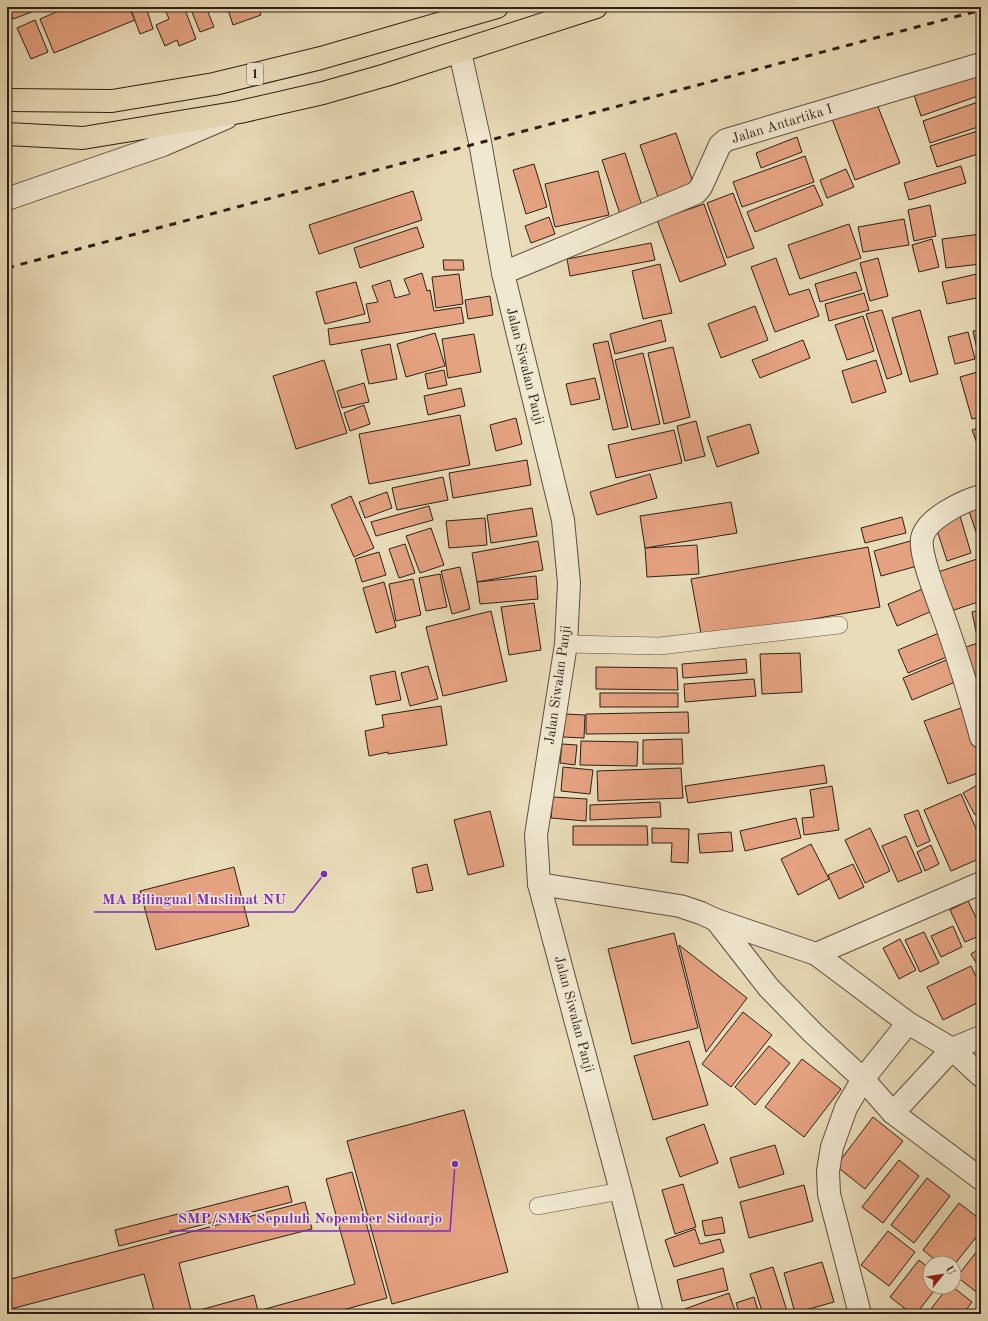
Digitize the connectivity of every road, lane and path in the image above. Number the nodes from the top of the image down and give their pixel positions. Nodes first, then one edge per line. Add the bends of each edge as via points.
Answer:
1 (596, 7) edge
2 (487, 9) edge
3 (460, 52) junction
4 (981, 64) edge
5 (7, 100) edge
6 (240, 112) junction
7 (7, 134) edge
8 (7, 200) edge
9 (503, 273) junction
10 (981, 496) edge
11 (839, 625) dead end
12 (566, 644) junction
13 (981, 737) edge
14 (981, 883) edge
15 (539, 884) junction
16 (716, 920) junction
17 (816, 954) junction
18 (908, 1023) junction
19 (981, 1037) edge
20 (952, 1049) junction
21 (981, 1076) edge
22 (863, 1079) junction
23 (893, 1113) junction
24 (981, 1179) edge
25 (622, 1191) junction
26 (538, 1206) dead end
27 (652, 1314) edge
28 (860, 1314) edge

1 - 3 highway
2 - 5 highway, 1 via 321,58 214,84 112,101
3 - 6 highway via 330,91
3 - 9 street, Jalan Siwalan Panji via 480,142
4 - 9 street, Jalan Antartika I via 726,140 720,145 696,193
6 - 7 highway via 83,138
6 - 8 street via 163,145
9 - 12 street, Jalan Siwalan Panji via 563,520 569,584
10 - 13 street via 940,516 928,526 922,540 924,560 948,627
11 - 12 lane via 660,646
12 - 15 street, Jalan Siwalan Panji via 536,835
14 - 17 street
15 - 16 street via 680,906
15 - 25 street, Jalan Siwalan Panji
16 - 17 street
16 - 22 street via 769,988
17 - 18 street
18 - 20 street
18 - 22 street
19 - 20 street
20 - 21 street
20 - 23 street
22 - 23 street
22 - 28 street via 846,1108 832,1147 828,1171 829,1194
23 - 24 street
25 - 26 lane
25 - 27 street, Jalan Siwalan Panji

